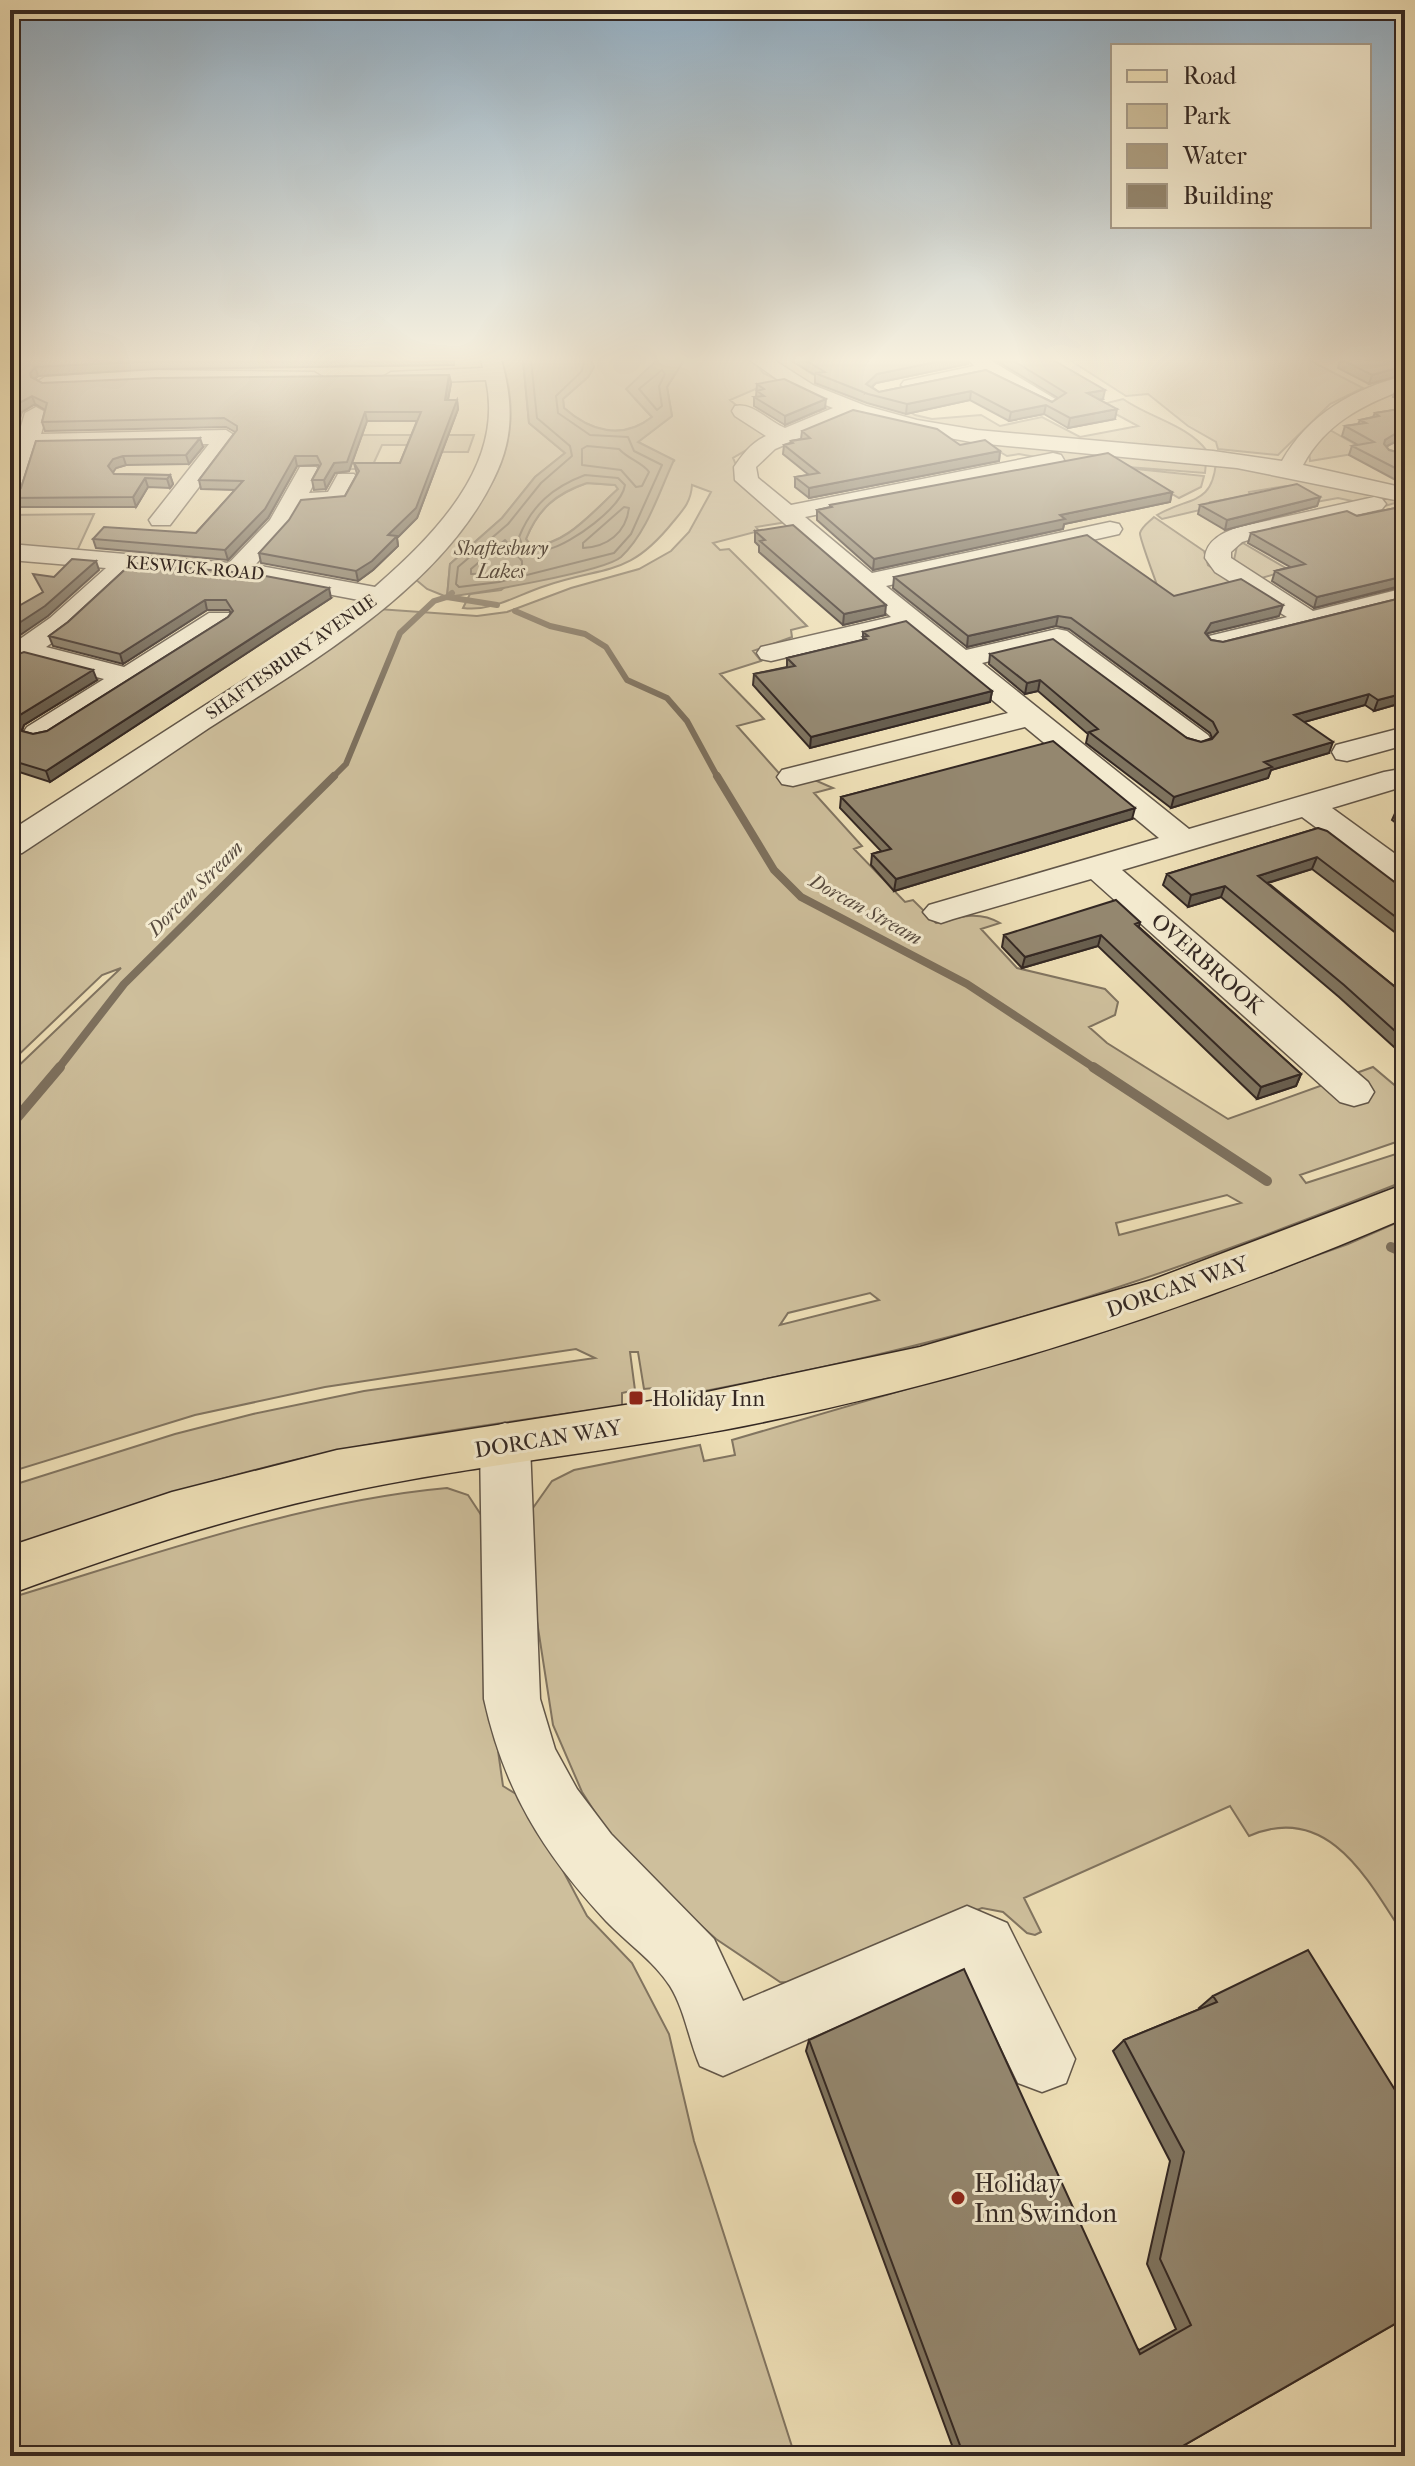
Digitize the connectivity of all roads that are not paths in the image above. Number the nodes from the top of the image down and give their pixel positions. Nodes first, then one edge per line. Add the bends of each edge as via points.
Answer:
1 (16, 475) edge
2 (197, 475) edge
3 (306, 475) edge
4 (482, 475) edge
5 (747, 475) edge
6 (960, 475) edge
7 (1316, 475) edge
8 (346, 479) edge
9 (10, 495) edge
10 (1405, 495) edge
11 (294, 500) junction
12 (1354, 505) dead end
13 (786, 513) junction
14 (161, 520) dead end
15 (1096, 536) dead end
16 (10, 552) edge
17 (129, 561) junction
18 (236, 570) junction
19 (867, 582) junction
20 (378, 596) junction
21 (1404, 597) edge
22 (219, 619) edge
23 (911, 620) junction
24 (1310, 620) junction
25 (1087, 630) edge
26 (1057, 637) junction
27 (1219, 642) edge
28 (771, 653) dead end
29 (18, 654) edge
30 (960, 660) junction
31 (127, 676) junction
32 (1029, 717) junction
33 (38, 733) edge
34 (1391, 734) edge
35 (1199, 741) edge
36 (1347, 752) dead end
37 (793, 777) dead end
38 (1395, 779) dead end
39 (1307, 805) junction
40 (1183, 841) junction
41 (10, 846) edge
42 (1098, 867) junction
43 (1405, 877) edge
44 (941, 912) dead end
45 (1354, 1092) dead end
46 (1405, 1200) edge
47 (505, 1444) junction
48 (10, 1570) edge
49 (1042, 2059) dead end

1 - 9 street
2 - 14 street
3 - 11 street
4 - 20 street, SHAFTESBURY AVENUE via 442,536
5 - 13 street via 753,487
6 - 13 street
7 - 10 street
8 - 11 street via 336,499
11 - 18 street
12 - 24 street via 1248,532 1218,550 1224,567
13 - 19 street
15 - 19 street
16 - 17 street, KESWICK ROAD
17 - 18 street, KESWICK ROAD
17 - 29 street
18 - 20 street, KESWICK ROAD
19 - 23 street
20 - 41 street, SHAFTESBURY AVENUE via 288,664
21 - 24 street
22 - 31 street
23 - 28 street via 805,637
23 - 30 street
24 - 27 street
25 - 26 street
26 - 30 street
26 - 35 street
29 - 31 street
30 - 32 street
31 - 33 street
32 - 37 street via 835,776
32 - 40 street
34 - 36 street
38 - 39 street
39 - 40 street
39 - 43 street
40 - 42 street
42 - 44 street via 999,909
42 - 45 street, OVERBROOK via 1330,1055
46 - 47 main road, DORCAN WAY via 1139,1300 932,1362 757,1403
47 - 48 main road, DORCAN WAY via 262,1490 176,1513
47 - 49 street via 512,1699 520,1739 563,1826 633,1904 677,1941 699,1974 723,2043 967,1938 985,1945

